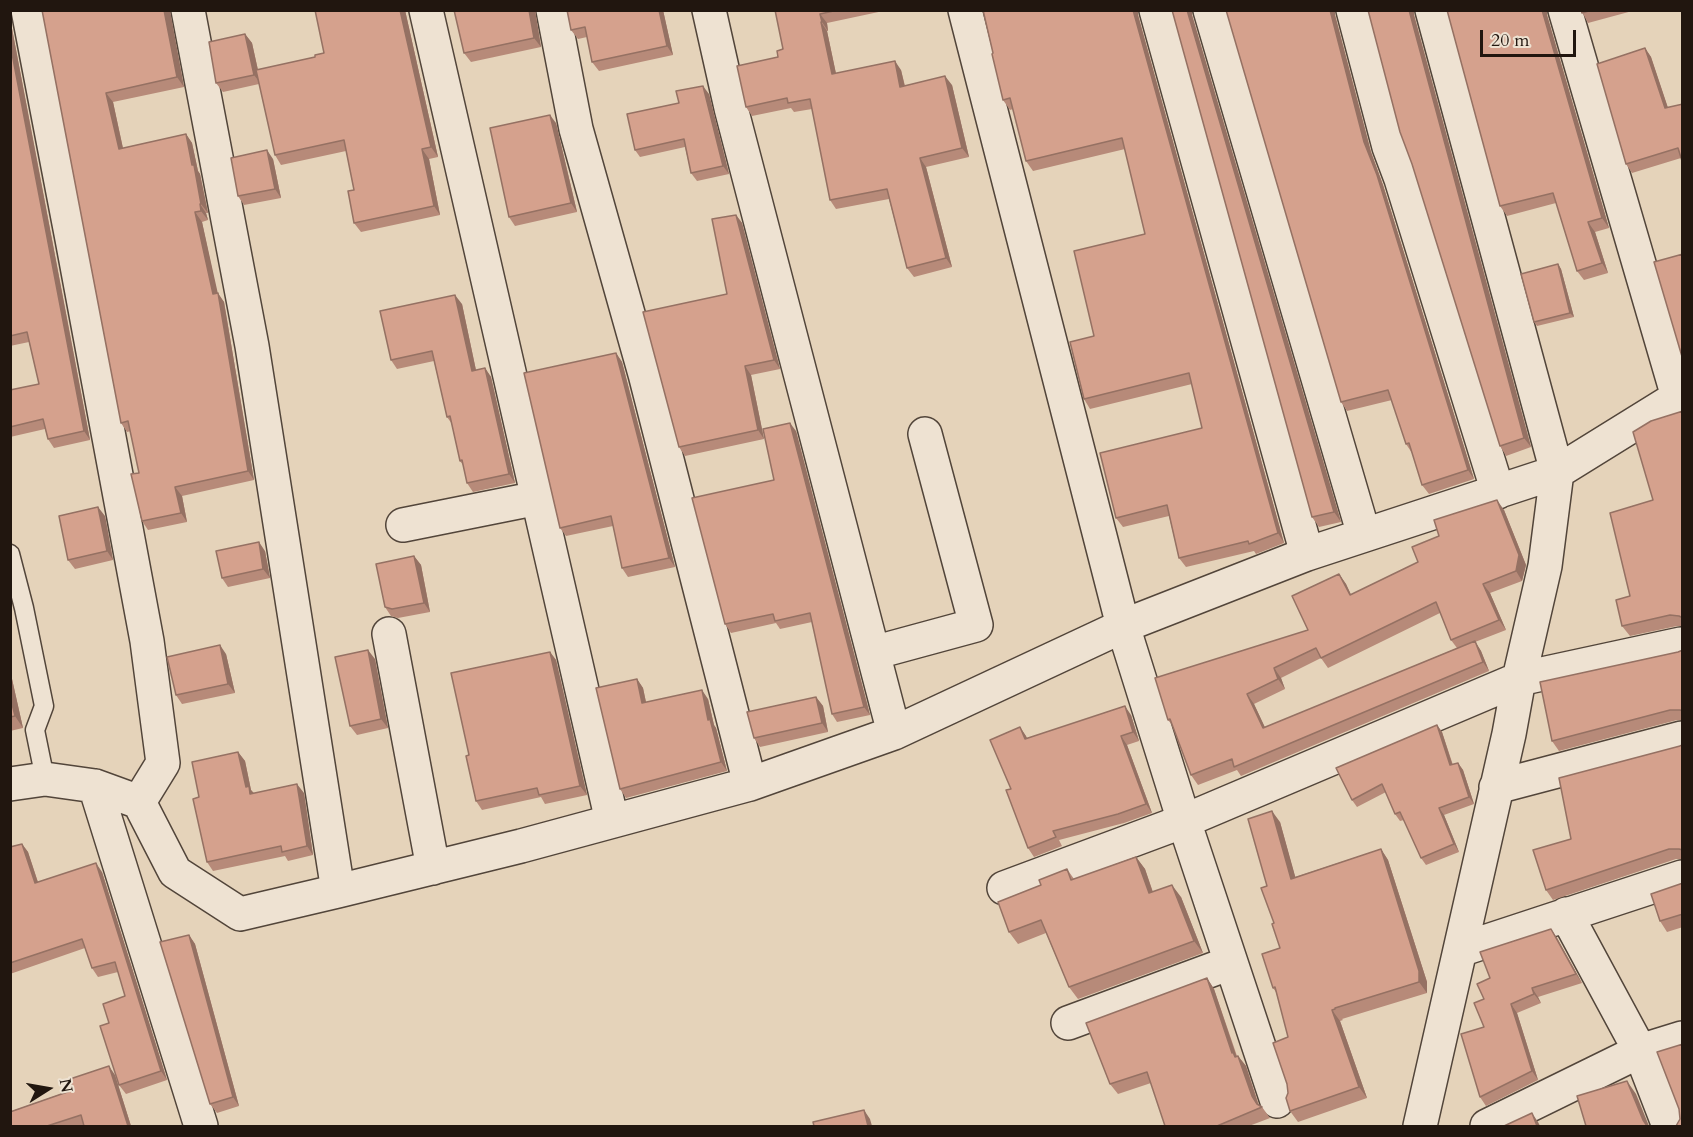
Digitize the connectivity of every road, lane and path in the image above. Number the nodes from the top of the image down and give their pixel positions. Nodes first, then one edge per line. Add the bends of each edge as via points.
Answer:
1 (28, 10) edge
2 (188, 10) edge
3 (426, 10) edge
4 (553, 10) edge
5 (709, 10) edge
6 (965, 10) edge
7 (1156, 10) edge
8 (1210, 10) edge
9 (1353, 10) edge
10 (1432, 10) edge
11 (1566, 10) edge
12 (1680, 397) edge
13 (925, 435) dead end
14 (1557, 472) junction
15 (1498, 492) junction
16 (538, 498) junction
17 (403, 525) dead end
18 (1364, 535) junction
19 (10, 554) edge
20 (1306, 554) junction
21 (1123, 626) junction
22 (390, 634) dead end
23 (1681, 644) edge
24 (873, 653) junction
25 (1520, 679) junction
26 (894, 734) junction
27 (1683, 738) edge
28 (45, 779) junction
29 (10, 784) edge
30 (750, 784) junction
31 (95, 786) junction
32 (1496, 788) junction
33 (139, 802) junction
34 (612, 821) junction
35 (1184, 821) junction
36 (433, 868) junction
37 (1683, 877) edge
38 (1004, 888) dead end
39 (338, 891) junction
40 (1566, 914) junction
41 (1460, 950) junction
42 (1230, 963) junction
43 (1068, 1023) dead end
44 (1683, 1038) edge
45 (1640, 1051) junction
46 (1277, 1101) dead end
47 (201, 1126) edge
48 (1420, 1126) edge
49 (1487, 1126) edge
50 (1669, 1126) edge

1 - 33 street via 147,641 163,763
2 - 39 street via 252,346
3 - 16 street
4 - 30 street via 576,129 645,374
5 - 24 street
6 - 21 street
7 - 20 street
8 - 18 street
9 - 15 street via 1389,147
10 - 14 street
11 - 12 street
12 - 14 street
13 - 24 street via 976,625
14 - 15 street
14 - 25 street via 1545,566
15 - 18 street
16 - 17 street
16 - 34 street
18 - 20 street
19 - 28 lane via 44,706 35,730
20 - 21 street
21 - 26 street
21 - 35 street
22 - 36 street
23 - 25 street
24 - 26 street
25 - 32 street
25 - 35 street
26 - 30 street
27 - 32 street
28 - 29 street
28 - 31 street
30 - 34 street
31 - 33 street
31 - 47 street
32 - 41 street
33 - 39 street via 175,872 240,914
34 - 36 street
35 - 38 street
35 - 42 street
36 - 39 street
37 - 40 street
40 - 41 street
40 - 45 street
41 - 48 street
42 - 43 street
42 - 46 street
44 - 45 street
45 - 49 street
45 - 50 street

